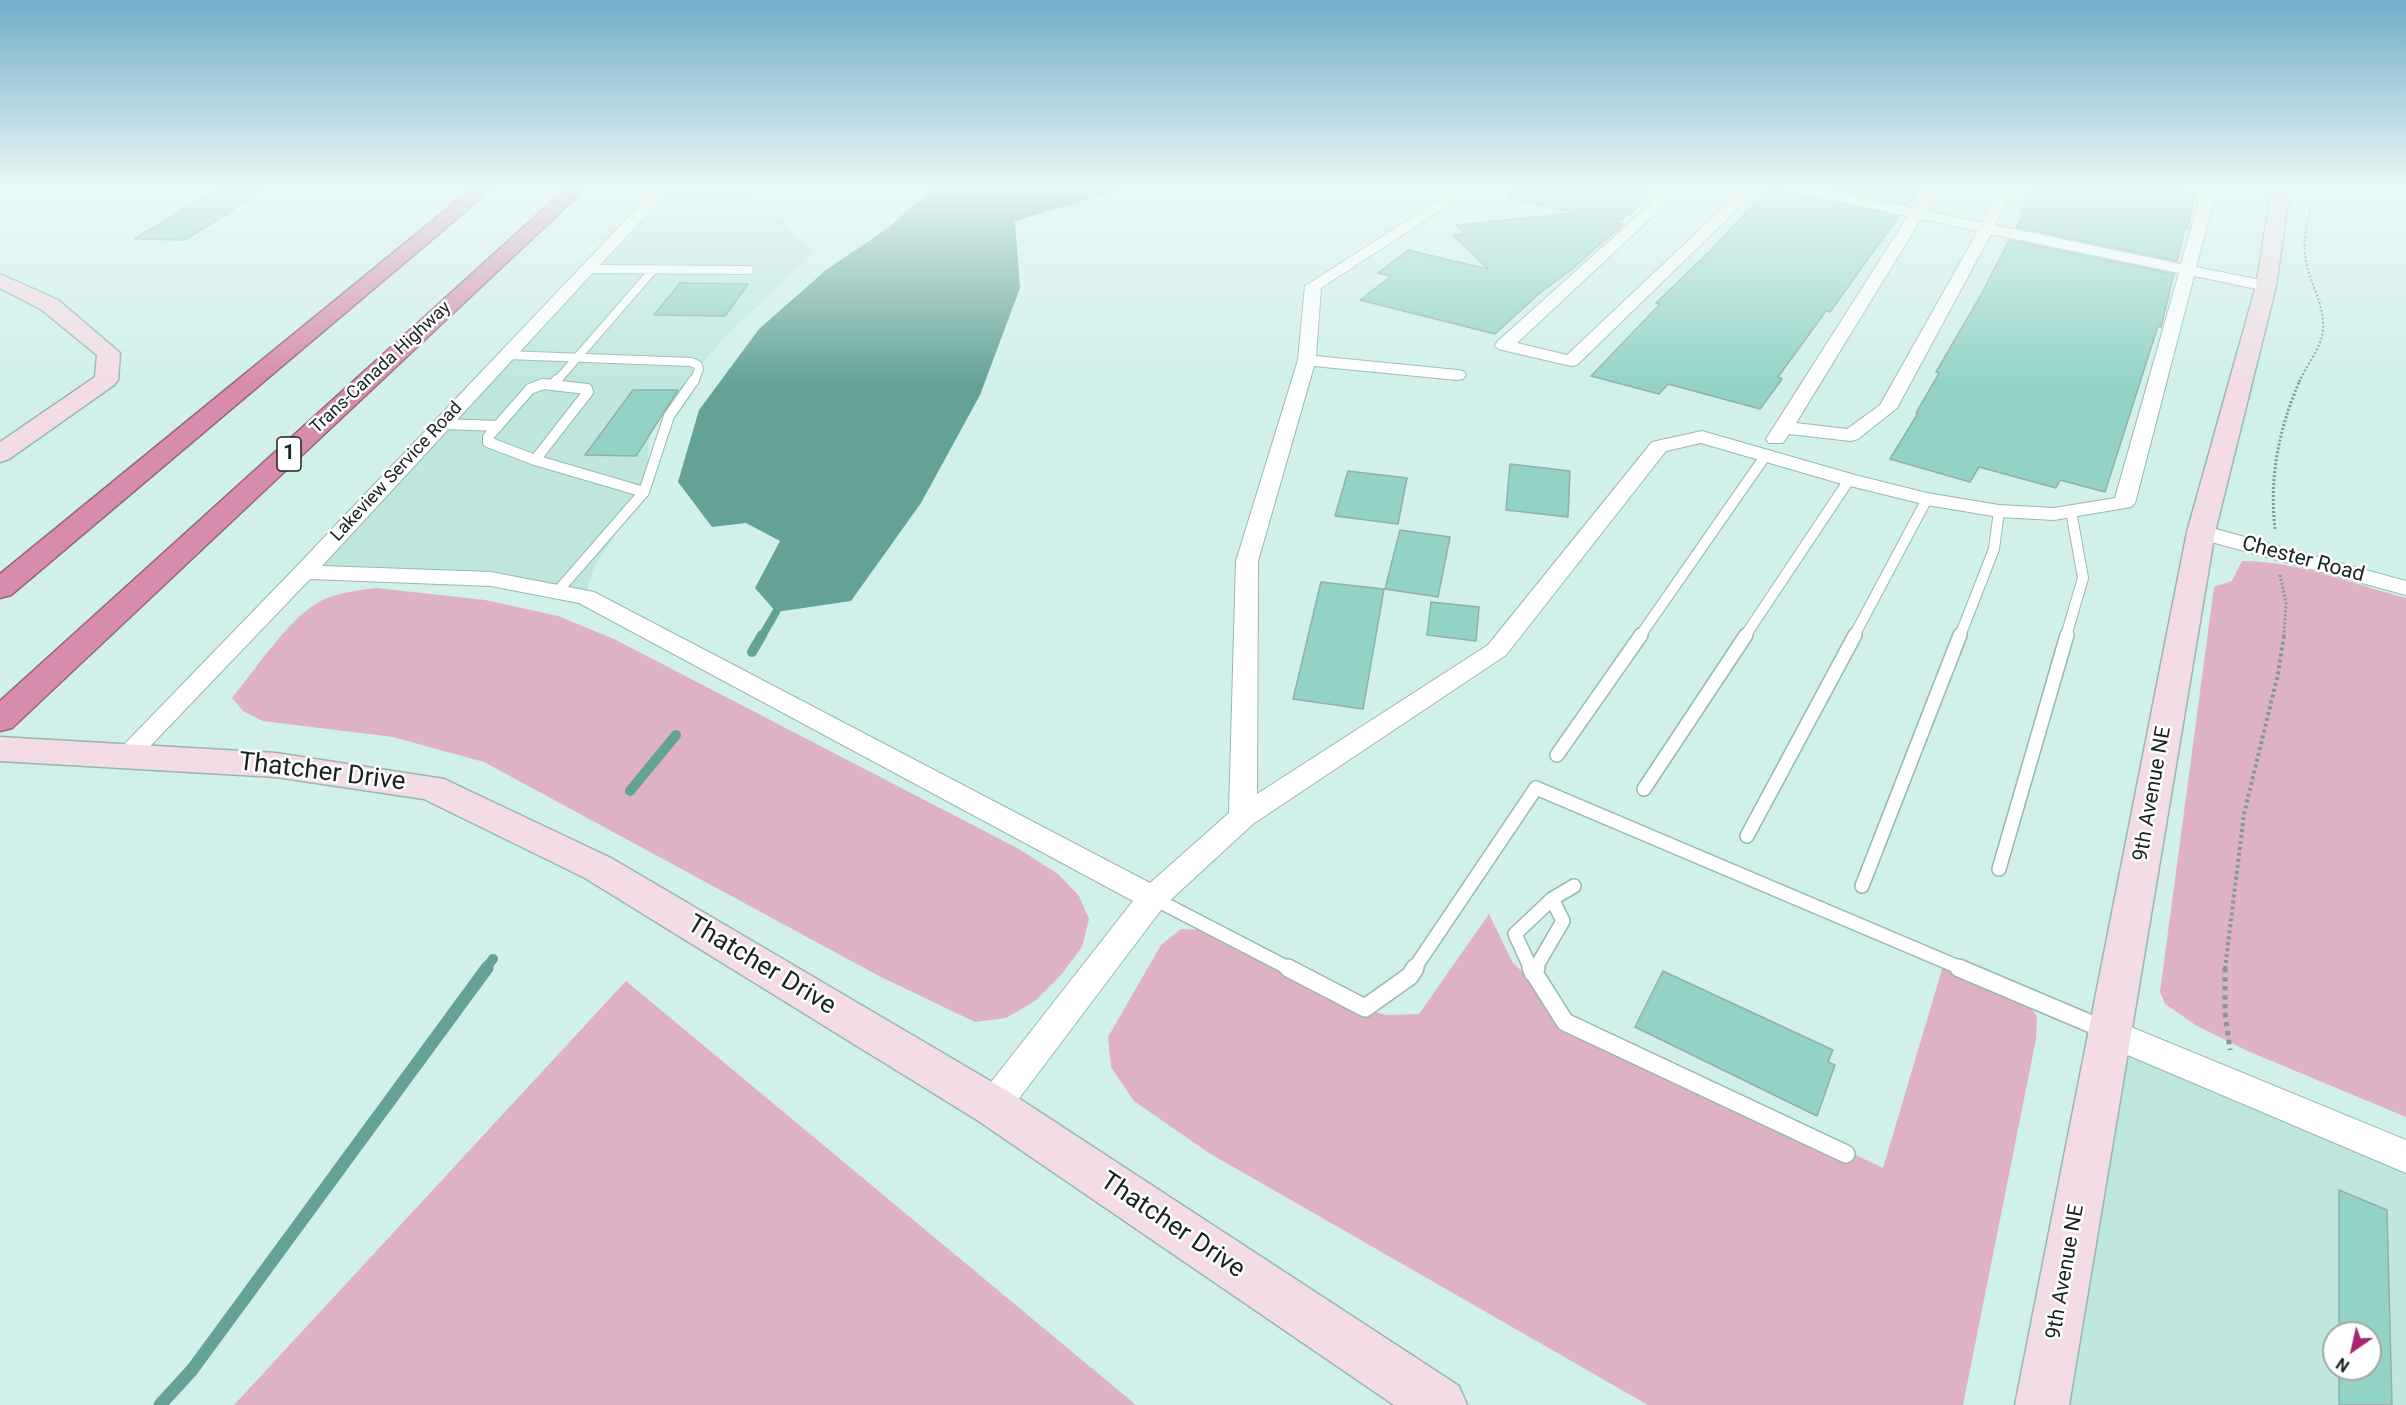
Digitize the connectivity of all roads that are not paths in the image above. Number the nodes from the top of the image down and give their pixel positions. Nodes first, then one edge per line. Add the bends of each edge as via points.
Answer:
1 (406, 253) edge
2 (507, 253) edge
3 (603, 253) edge
4 (1366, 253) edge
5 (1605, 253) edge
6 (1684, 253) edge
7 (1893, 253) edge
8 (1974, 253) edge
9 (2097, 253) edge
10 (2192, 253) edge
11 (2271, 253) edge
12 (588, 269) junction
13 (654, 269) junction
14 (749, 270) dead end
15 (2187, 271) junction
16 (0, 280) edge
17 (2266, 286) junction
18 (507, 355) junction
19 (576, 358) junction
20 (1307, 360) junction
21 (1457, 375) dead end
22 (554, 384) junction
23 (443, 424) junction
24 (498, 426) junction
25 (1783, 427) junction
26 (0, 454) edge
27 (1766, 455) junction
28 (535, 460) junction
29 (1849, 480) junction
30 (644, 492) junction
31 (1927, 500) junction
32 (1999, 511) junction
33 (2071, 511) junction
34 (2201, 532) junction
35 (304, 572) junction
36 (2406, 588) edge
37 (0, 589) edge
38 (557, 592) junction
39 (0, 720) edge
40 (0, 749) edge
41 (127, 755) junction
42 (1557, 755) dead end
43 (1644, 789) dead end
44 (1243, 817) junction
45 (1747, 836) dead end
46 (1999, 870) dead end
47 (1574, 886) dead end
48 (1862, 886) dead end
49 (1153, 898) junction
50 (1552, 899) junction
51 (1533, 973) junction
52 (2109, 1032) junction
53 (993, 1106) junction
54 (1846, 1154) dead end
55 (2406, 1157) edge
56 (1440, 1405) edge
57 (2042, 1405) edge

1 - 37 highway
2 - 39 highway, Trans-Canada Highway / 1
3 - 12 street, Lakeview Service Road
4 - 20 street via 1313,286
5 - 6 street via 1504,345 1570,361
7 - 25 street
8 - 25 street via 1888,408 1851,435
9 - 15 street
10 - 15 street
11 - 17 street, 9th Avenue NE
12 - 13 lane
12 - 18 street, Lakeview Service Road
13 - 14 lane
13 - 19 lane
15 - 17 street
15 - 33 street via 2124,503
16 - 26 street via 50,305 109,353 106,380
17 - 34 street, 9th Avenue NE
18 - 19 lane
18 - 23 street, Lakeview Service Road
19 - 22 lane
19 - 30 lane via 698,365 693,384 669,416
20 - 21 street
20 - 44 street via 1247,561
22 - 24 lane via 530,389
22 - 28 lane via 582,386 588,392
23 - 24 lane
23 - 35 street, Lakeview Service Road
24 - 28 lane via 488,442
25 - 27 street
27 - 29 street
27 - 42 lane
27 - 44 street via 1702,437 1659,446 1497,650
28 - 30 lane
29 - 31 street
29 - 43 lane
30 - 38 lane
31 - 32 street
31 - 45 lane
32 - 33 street
32 - 48 lane via 1994,549
33 - 46 lane via 2083,578
34 - 36 street, Chester Road
34 - 52 street, 9th Avenue NE
35 - 38 street via 491,579
35 - 41 street, Lakeview Service Road
38 - 49 street via 586,597
40 - 41 street, Thatcher Drive
41 - 53 street, Thatcher Drive via 276,765 431,788 598,868
44 - 49 street
47 - 50 lane
49 - 52 lane via 1365,1008 1410,976 1536,788
49 - 53 street
50 - 51 lane via 1563,921
50 - 51 lane via 1515,934
51 - 54 lane via 1565,1022
52 - 55 street
52 - 57 street, 9th Avenue NE
53 - 56 street, Thatcher Drive

